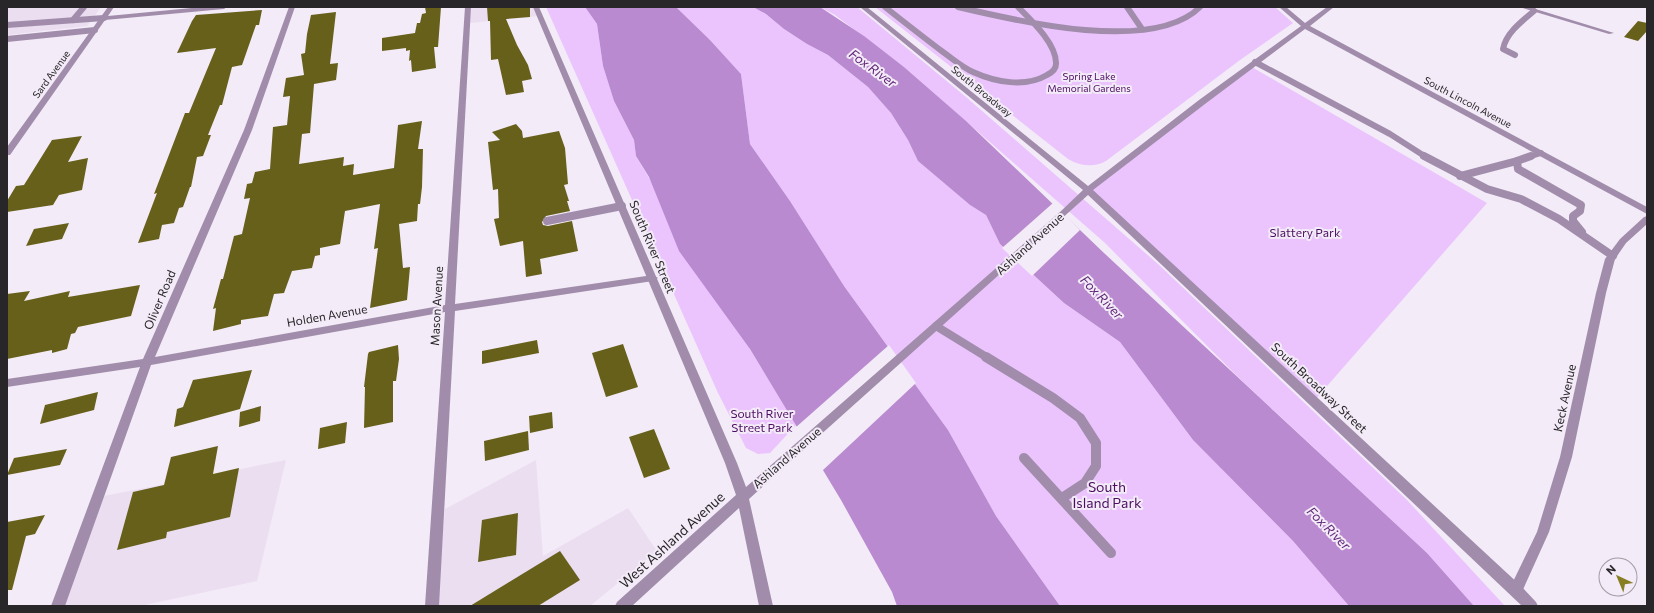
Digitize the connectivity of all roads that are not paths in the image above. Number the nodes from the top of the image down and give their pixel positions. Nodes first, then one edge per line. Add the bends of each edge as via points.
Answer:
1 (84, 7) edge
2 (111, 7) edge
3 (224, 7) edge
4 (292, 7) edge
5 (468, 7) edge
6 (536, 7) edge
7 (863, 7) edge
8 (885, 7) edge
9 (958, 7) edge
10 (1018, 7) edge
11 (1127, 7) edge
12 (1200, 7) edge
13 (1282, 7) edge
14 (1331, 7) edge
15 (1522, 7) edge
16 (1534, 11) junction
17 (104, 18) junction
18 (73, 20) junction
19 (1034, 22) junction
20 (7, 25) edge
21 (1305, 26) junction
22 (1142, 29) junction
23 (95, 30) junction
24 (1611, 34) dead end
25 (7, 39) edge
26 (1515, 55) dead end
27 (1255, 62) junction
28 (7, 153) edge
29 (1541, 153) junction
30 (1517, 162) junction
31 (1460, 176) junction
32 (1088, 190) junction
33 (622, 206) junction
34 (1647, 211) edge
35 (1647, 219) edge
36 (547, 221) dead end
37 (1586, 238) junction
38 (1613, 256) junction
39 (653, 278) junction
40 (450, 308) junction
41 (936, 326) junction
42 (147, 362) junction
43 (7, 383) edge
44 (1024, 458) dead end
45 (743, 497) junction
46 (1062, 498) junction
47 (1111, 553) dead end
48 (1516, 590) junction
49 (58, 606) edge
50 (432, 606) edge
51 (622, 606) edge
52 (766, 606) edge
53 (1531, 606) edge

1 - 18 lane
2 - 17 street, Sard Avenue
3 - 17 street
4 - 42 street, Oliver Road via 248,130
5 - 40 street, Mason Avenue
6 - 33 street, South River Street
7 - 32 street, South Broadway
8 - 19 lane via 962,65 984,76 1010,81 1035,81 1053,72 1056,66 1053,51
9 - 19 lane
10 - 19 lane
11 - 22 lane
12 - 22 lane via 1193,14 1170,25
13 - 21 street, South Lincoln Avenue
14 - 21 street, Ashland Avenue
15 - 16 street
16 - 24 street
16 - 26 lane via 1503,44 1503,49
17 - 18 lane
17 - 23 street, Sard Avenue
18 - 20 lane
19 - 22 lane via 1096,32
21 - 27 street, Ashland Avenue
21 - 29 street, South Lincoln Avenue
23 - 25 lane
23 - 28 street, Sard Avenue
27 - 31 lane via 1390,134 1431,161
27 - 32 street, Ashland Avenue
29 - 30 lane
29 - 34 street, South Lincoln Avenue
30 - 31 lane
30 - 37 lane via 1518,169 1581,205 1580,211 1573,216 1573,221
31 - 37 lane via 1491,191 1521,199 1559,219
32 - 41 street, Ashland Avenue
32 - 48 street, South Broadway Street
33 - 36 lane
33 - 39 street, South River Street
35 - 38 street, Keck Avenue via 1623,241
37 - 38 lane
38 - 48 street, Keck Avenue via 1601,293 1566,457 1543,532
39 - 40 street, Holden Avenue
39 - 45 street, South River Street
40 - 42 street, Holden Avenue
40 - 50 street, Mason Avenue
41 - 45 street, Ashland Avenue
41 - 46 lane via 1053,398 1080,418 1096,443 1096,466 1085,483
42 - 43 street, Holden Avenue
42 - 49 street, Oliver Road
44 - 46 lane
45 - 51 street, West Ashland Avenue
45 - 52 street, South River Street
46 - 47 lane
48 - 53 street, South Broadway Street

